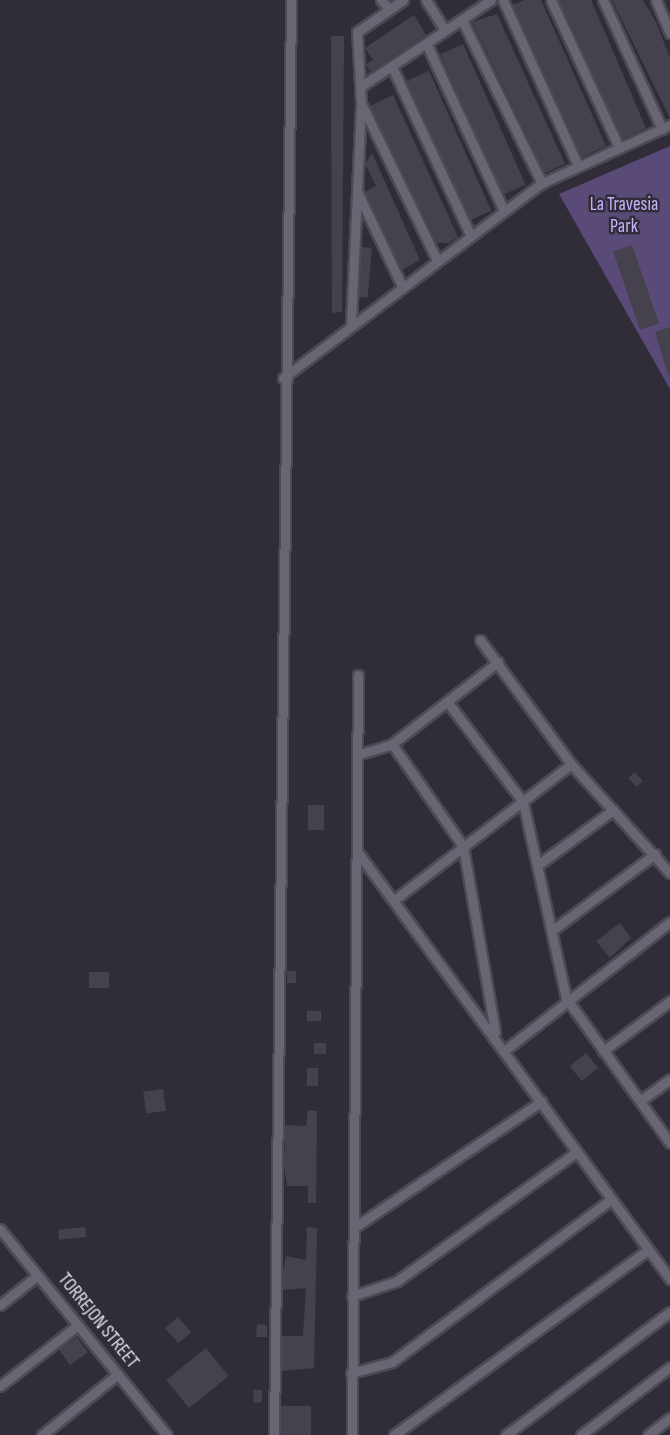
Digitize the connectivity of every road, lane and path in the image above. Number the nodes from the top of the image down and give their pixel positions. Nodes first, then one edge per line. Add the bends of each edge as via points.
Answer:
1 (291, 0) edge
2 (381, 0) edge
3 (403, 0) edge
4 (426, 0) edge
5 (491, 0) edge
6 (503, 0) edge
7 (551, 0) edge
8 (603, 0) edge
9 (656, 0) edge
10 (389, 9) junction
11 (462, 20) junction
12 (445, 30) junction
13 (670, 33) edge
14 (427, 45) junction
15 (393, 69) junction
16 (360, 88) junction
17 (361, 103) junction
18 (666, 127) edge
19 (619, 147) junction
20 (578, 165) junction
21 (542, 183) junction
22 (358, 191) junction
23 (504, 211) junction
24 (471, 236) junction
25 (437, 260) junction
26 (402, 286) junction
27 (351, 324) junction
28 (283, 379) junction
29 (480, 640) dead end
30 (498, 662) junction
31 (358, 675) dead end
32 (449, 704) junction
33 (392, 744) junction
34 (360, 754) junction
35 (571, 764) junction
36 (523, 802) junction
37 (613, 810) junction
38 (463, 846) junction
39 (359, 854) junction
40 (655, 854) junction
41 (539, 864) junction
42 (670, 873) edge
43 (394, 900) junction
44 (670, 922) edge
45 (554, 929) junction
46 (566, 998) junction
47 (670, 1000) edge
48 (495, 1034) junction
49 (505, 1050) junction
50 (603, 1051) junction
51 (670, 1079) edge
52 (542, 1101) junction
53 (640, 1101) junction
54 (670, 1143) edge
55 (575, 1153) junction
56 (610, 1200) junction
57 (355, 1227) junction
58 (0, 1229) edge
59 (648, 1250) junction
60 (38, 1275) junction
61 (670, 1279) edge
62 (352, 1296) junction
63 (0, 1305) edge
64 (670, 1312) edge
65 (78, 1325) junction
66 (670, 1367) edge
67 (351, 1373) junction
68 (118, 1374) junction
69 (0, 1386) edge
70 (670, 1418) edge
71 (163, 1433) edge
72 (41, 1435) edge
73 (274, 1435) edge
74 (352, 1435) edge
75 (394, 1435) edge
76 (506, 1435) edge
77 (582, 1435) edge
78 (648, 1435) edge

1 - 28 street
2 - 10 street
3 - 10 street
4 - 12 street
5 - 11 street
6 - 20 street
7 - 19 street
8 - 18 street
9 - 13 street
10 - 16 street via 357,32
11 - 12 street
11 - 21 street
12 - 14 street
14 - 15 street
14 - 23 street
15 - 16 street
15 - 24 street
16 - 17 street
17 - 22 street
17 - 25 street
18 - 19 street
19 - 20 street
20 - 21 street
21 - 23 street
22 - 26 street
22 - 27 street
23 - 24 street
24 - 25 street
25 - 26 street
26 - 27 street
27 - 28 street
28 - 73 street via 284,914
29 - 30 street
30 - 32 street
30 - 35 street
31 - 34 street
32 - 33 street
32 - 36 street
33 - 34 street
33 - 38 street
34 - 39 street
35 - 36 street
35 - 37 street
36 - 38 street
36 - 41 street
37 - 40 street
37 - 41 street
38 - 43 street
38 - 48 street
39 - 43 street
39 - 57 street
40 - 42 street
40 - 45 street
41 - 45 street
43 - 48 street
44 - 46 street
45 - 46 street
46 - 49 street
46 - 50 street
47 - 50 street
48 - 49 street
49 - 52 street
50 - 53 street
51 - 53 street
52 - 55 street
52 - 57 street
53 - 54 street
55 - 56 street
55 - 62 street via 397,1281
56 - 59 street
56 - 67 street via 392,1362
57 - 62 street
58 - 60 street, TORREJON STREET
59 - 61 street
59 - 75 street
60 - 63 street
60 - 65 street, TORREJON STREET
62 - 67 street
64 - 76 street
65 - 68 street, TORREJON STREET
65 - 69 street
66 - 77 street
67 - 74 street
68 - 71 street, TORREJON STREET
68 - 72 street
70 - 78 street

